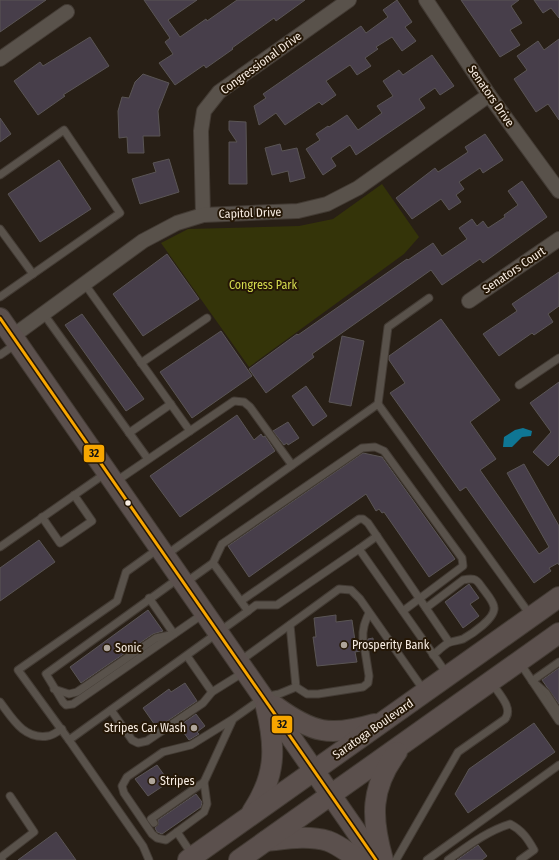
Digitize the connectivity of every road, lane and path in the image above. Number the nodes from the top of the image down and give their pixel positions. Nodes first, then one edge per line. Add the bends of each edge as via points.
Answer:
1 (349, 0) edge
2 (426, 0) edge
3 (330, 5) edge
4 (67, 12) dead end
5 (0, 59) edge
6 (489, 95) junction
7 (0, 175) edge
8 (559, 191) edge
9 (203, 215) junction
10 (0, 229) edge
11 (559, 239) edge
12 (32, 274) junction
13 (84, 283) junction
14 (0, 297) edge
15 (428, 298) dead end
16 (469, 301) dead end
17 (43, 313) junction
18 (0, 318) edge
19 (207, 318) dead end
20 (15, 340) junction
21 (0, 355) edge
22 (559, 358) edge
23 (141, 363) junction
24 (519, 385) dead end
25 (171, 404) junction
26 (378, 404) junction
27 (190, 431) junction
28 (129, 433) junction
29 (148, 459) junction
30 (292, 465) junction
31 (111, 477) junction
32 (74, 495) junction
33 (42, 517) junction
34 (377, 536) junction
35 (0, 546) edge
36 (359, 549) junction
37 (163, 552) junction
38 (213, 563) junction
39 (183, 580) junction
40 (559, 597) edge
41 (149, 598) junction
42 (420, 598) junction
43 (241, 601) junction
44 (426, 608) junction
45 (248, 611) junction
46 (403, 611) junction
47 (205, 613) junction
48 (370, 613) junction
49 (531, 617) junction
50 (290, 625) junction
51 (219, 633) junction
52 (174, 634) junction
53 (557, 638) edge
54 (363, 640) dead end
55 (450, 642) junction
56 (365, 651) dead end
57 (433, 655) junction
58 (186, 656) junction
59 (518, 662) junction
60 (559, 662) edge
61 (242, 666) junction
62 (448, 676) junction
63 (532, 681) junction
64 (491, 682) junction
65 (296, 687) junction
66 (54, 689) junction
67 (212, 692) junction
68 (425, 692) junction
69 (264, 697) junction
70 (0, 702) edge
71 (111, 710) junction
72 (559, 713) edge
73 (233, 719) junction
74 (385, 720) junction
75 (559, 721) edge
76 (62, 728) junction
77 (69, 740) junction
78 (403, 743) junction
79 (559, 764) edge
80 (314, 770) junction
81 (204, 782) junction
82 (331, 794) junction
83 (10, 796) dead end
84 (249, 816) junction
85 (150, 822) junction
86 (175, 830) junction
87 (266, 841) junction
88 (191, 858) edge
89 (2, 860) edge
90 (149, 860) edge
91 (239, 860) edge
92 (360, 860) edge
93 (376, 860) edge
94 (383, 860) edge
95 (396, 860) edge
96 (427, 860) edge
97 (448, 860) edge
98 (520, 860) edge

1 - 3 street, Congressional Drive
2 - 6 street, Senators Drive
3 - 9 street, Congressional Drive via 219,92 204,111 201,131
4 - 5 street
6 - 8 street, Senators Drive
6 - 9 street, Capitol Drive via 358,188 328,204 298,211
7 - 12 lane via 64,130 120,213
9 - 13 street, Capitol Drive via 177,223 143,241
10 - 12 lane
11 - 16 street, Senators Court
12 - 14 lane
13 - 17 street, Capitol Drive
13 - 23 lane
15 - 26 lane via 388,327
17 - 20 street, Capitol Drive
17 - 28 lane
18 - 20 main road
19 - 23 lane
20 - 21 lane
20 - 31 main road
22 - 24 lane
23 - 25 lane
25 - 27 lane
25 - 28 lane
26 - 30 lane
26 - 49 lane
27 - 29 lane
27 - 30 lane via 234,401 244,402
28 - 29 lane
29 - 31 lane
30 - 37 lane
31 - 32 lane
31 - 37 main road
32 - 33 lane
32 - 33 lane via 92,521 60,543
33 - 35 lane
34 - 36 lane
34 - 42 lane
34 - 43 lane via 368,523 359,519
36 - 45 lane via 277,605 256,605
36 - 46 lane
37 - 39 main road
37 - 76 lane via 126,572 117,601 18,670
38 - 39 lane
38 - 42 lane via 222,544 362,448 375,447 384,451 462,558 463,566
38 - 43 lane
39 - 41 lane
39 - 47 main road
40 - 49 main road, Saratoga Boulevard
41 - 52 lane
41 - 66 lane via 46,674
42 - 44 lane
42 - 46 lane
43 - 45 lane
44 - 55 lane
44 - 55 lane via 463,580 470,578 479,582 494,606 494,612 491,618 463,638
45 - 51 lane
46 - 57 lane
47 - 51 main road
47 - 52 lane
48 - 50 lane via 351,590 339,590
48 - 54 lane via 364,624
48 - 68 lane
49 - 62 main road, Saratoga Boulevard
50 - 61 lane
50 - 65 lane
51 - 58 lane
51 - 61 main road
52 - 66 lane via 156,638 77,692 69,694
52 - 66 lane via 73,704 66,705
53 - 59 main road
55 - 57 lane
56 - 65 lane via 369,676 368,683 363,687 307,694
57 - 62 lane
58 - 67 lane
58 - 71 lane
59 - 63 lane
59 - 64 main road
60 - 63 lane
61 - 67 lane
61 - 69 main road
62 - 68 main road, Saratoga Boulevard
63 - 72 lane via 546,693
63 - 75 lane
64 - 78 main road
64 - 95 lane via 509,709 509,715 458,752
65 - 69 lane
67 - 71 lane via 202,703 147,741 138,743 132,740
68 - 74 main road, Saratoga Boulevard
69 - 73 lane
69 - 74 main road via 291,717 319,730 359,728
69 - 80 main road
69 - 84 main road via 273,754 270,778
70 - 76 lane via 16,724 31,735 49,736
71 - 77 lane
73 - 81 lane
73 - 85 lane via 191,745 164,752 127,777 122,786 124,793
74 - 80 main road, Saratoga Boulevard
76 - 77 lane
77 - 90 lane via 143,846
78 - 82 main road
78 - 94 main road via 388,765 374,804 376,830
79 - 96 lane
80 - 82 main road
80 - 84 main road, Saratoga Boulevard
81 - 85 lane
81 - 86 lane via 207,804 203,810
82 - 87 main road
82 - 93 main road
83 - 89 lane via 34,832 0,858
84 - 88 main road, Saratoga Boulevard
85 - 86 lane via 152,834 157,838
86 - 88 lane
87 - 91 main road
87 - 92 main road via 310,837 329,841
97 - 98 lane via 479,838 510,824 519,828 534,850

